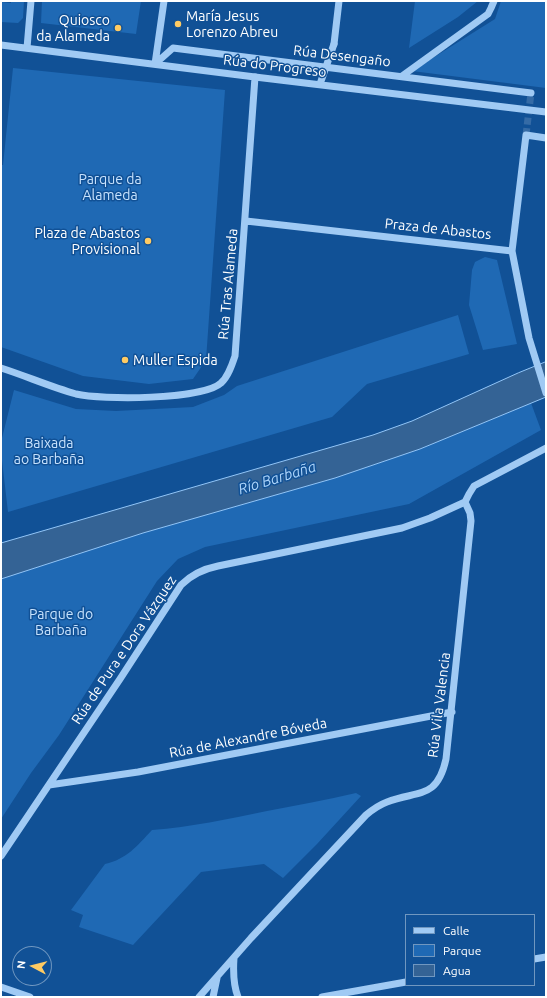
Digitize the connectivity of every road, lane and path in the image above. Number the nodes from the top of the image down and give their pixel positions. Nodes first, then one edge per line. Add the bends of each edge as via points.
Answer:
1 (31, 1) edge
2 (164, 1) edge
3 (339, 1) edge
4 (494, 1) edge
5 (1, 45) edge
6 (27, 48) junction
7 (155, 64) junction
8 (402, 76) junction
9 (255, 77) junction
10 (320, 84) junction
11 (531, 93) dead end
12 (546, 112) edge
13 (546, 138) edge
14 (246, 221) junction
15 (512, 251) junction
16 (1, 368) edge
17 (546, 393) edge
18 (546, 448) edge
19 (465, 502) junction
20 (452, 712) junction
21 (49, 785) junction
22 (1, 856) edge
23 (546, 957) edge
24 (234, 958) junction
25 (535, 959) edge
26 (217, 977) junction
27 (405, 982) edge
28 (1, 987) edge
29 (30, 997) edge
30 (199, 997) edge
31 (213, 997) edge
32 (238, 997) edge
33 (322, 997) edge

1 - 6 street
2 - 7 street
3 - 10 street, bridge via 334,44
4 - 8 street via 488,14
5 - 6 street, Rúa do Progreso
6 - 7 street, Rúa do Progreso
7 - 8 street, Rúa Desengaño via 173,48
7 - 9 street, Rúa do Progreso
8 - 11 street, Rúa Desengaño
9 - 10 street, Rúa do Progreso, bridge
9 - 14 street, Rúa Tras Alameda
10 - 12 street, Rúa do Progreso, bridge
13 - 15 street via 526,135
14 - 15 street, Praza de Abastos
14 - 16 street, Rúa Tras Alameda via 235,356 221,384 191,393 152,398 114,398 77,394
15 - 17 street via 529,338
18 - 19 street via 474,486
19 - 20 street, Rúa Vila Valencia via 471,521
19 - 21 street, Rúa de Pura e Dora Vázquez via 402,528 212,567 188,578
20 - 21 street, Rúa de Alexandre Bóveda via 138,772
20 - 24 street, Rúa Vila Valencia via 444,770 433,787 426,792 387,801 366,815
21 - 22 street, Rúa de Pura e Dora Vázquez
23 - 25 street
24 - 26 street, Rúa Vila Valencia
24 - 32 street via 232,972
26 - 30 street, Rúa Vila Valencia
26 - 31 street
27 - 33 street
28 - 29 street

